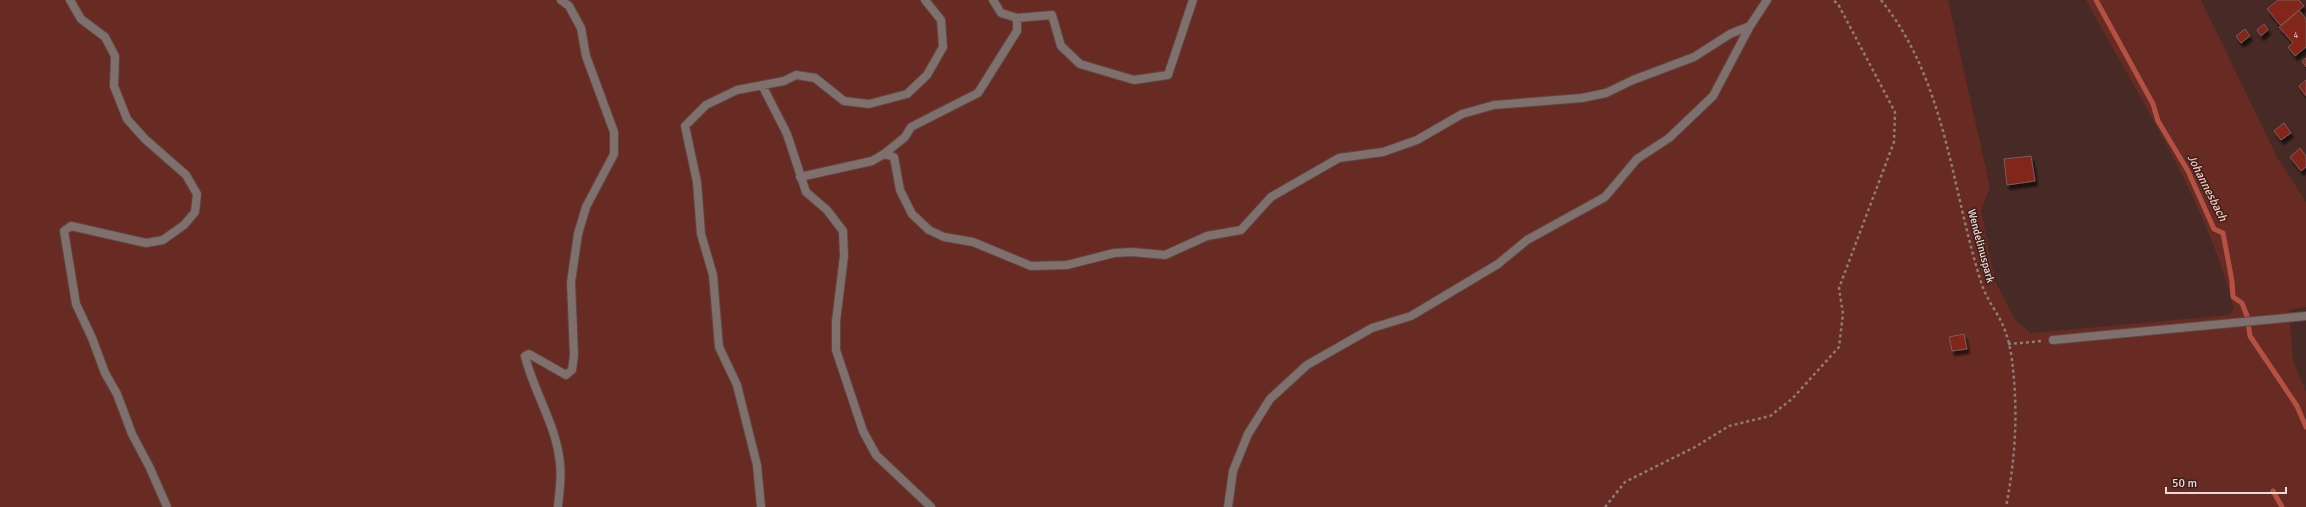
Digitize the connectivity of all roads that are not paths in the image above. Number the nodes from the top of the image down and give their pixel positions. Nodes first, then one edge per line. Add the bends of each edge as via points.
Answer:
1 (70, 0) edge
2 (561, 0) edge
3 (925, 0) edge
4 (993, 0) edge
5 (1193, 0) edge
6 (1767, 0) edge
7 (1017, 18) junction
8 (1750, 26) junction
9 (762, 85) junction
10 (884, 154) junction
11 (800, 177) junction
12 (2306, 316) edge
13 (2053, 340) dead end
14 (167, 507) edge
15 (558, 507) edge
16 (761, 507) edge
17 (931, 507) edge
18 (1228, 507) edge

1 - 14 lane via 81,19 105,37 115,56 114,86 127,119 145,139 186,175 197,194 195,212 184,225 163,240 146,243 71,226 64,231 76,304 105,373 117,394 132,434
2 - 15 lane via 569,6 581,28 586,56 614,132 614,154 586,208 578,234 571,282 574,355 572,370 566,375 529,354 525,356 530,376 556,441 560,464
3 - 9 lane via 941,20 944,46 927,75 907,94 869,104 844,101 815,78 796,75 784,81
4 - 7 lane via 1001,13
5 - 7 lane via 1168,75 1134,80 1080,64 1061,46 1052,15
6 - 8 lane
7 - 10 lane via 1017,31 978,93 911,127 905,137
8 - 10 lane via 1730,34 1694,57 1606,93 1582,98 1494,104 1462,114 1417,140 1383,152 1338,158 1271,197 1241,230 1207,236 1165,255 1114,253 1067,265 1031,266 973,242 944,237 929,230 912,214 900,190 894,157
8 - 18 lane via 1713,96 1669,138 1637,158 1605,197 1527,240 1498,264 1411,316 1372,328 1307,365 1270,398 1248,434 1236,464
9 - 11 lane via 787,134
9 - 16 lane via 737,90 706,104 685,126 697,182 701,234 713,275 719,347 736,385 757,465
10 - 11 lane via 872,161
11 - 17 lane via 806,192 827,210 843,231 844,256 836,321 836,350 863,431 876,455
12 - 13 lane

